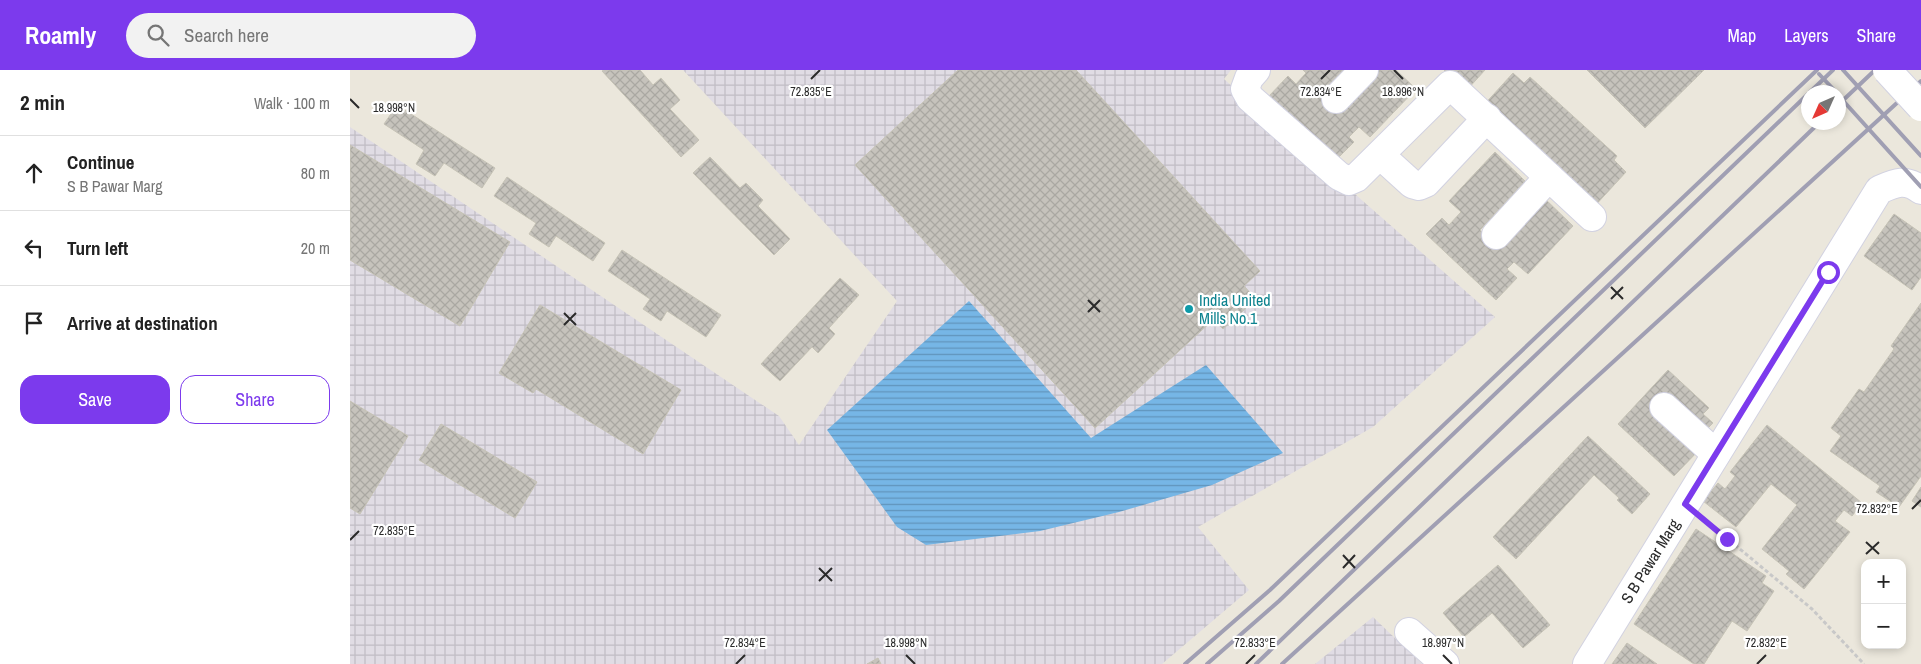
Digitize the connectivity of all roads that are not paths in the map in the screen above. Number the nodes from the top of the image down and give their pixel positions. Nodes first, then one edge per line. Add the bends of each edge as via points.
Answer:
1 (1256, 70) edge
2 (1364, 70) edge
3 (1887, 70) edge
4 (1442, 77) edge
5 (1336, 100) dead end
6 (1921, 107) edge
7 (1487, 118) junction
8 (1380, 155) junction
9 (1549, 177) junction
10 (1921, 190) edge
11 (1592, 217) dead end
12 (1496, 235) dead end
13 (1664, 407) dead end
14 (1716, 454) junction
15 (1409, 632) dead end
16 (1445, 664) edge
17 (1587, 664) edge

1 - 8 street via 1245,89 1250,98 1339,176 1349,181 1356,178
2 - 5 street
3 - 6 street, bridge
4 - 7 street
4 - 8 street
7 - 8 street via 1426,183 1419,186 1412,184
7 - 9 street
9 - 11 street
9 - 12 street
10 - 14 street, S B Pawar Marg via 1898,182 1879,190
13 - 14 street
14 - 17 street, S B Pawar Marg
15 - 16 street

